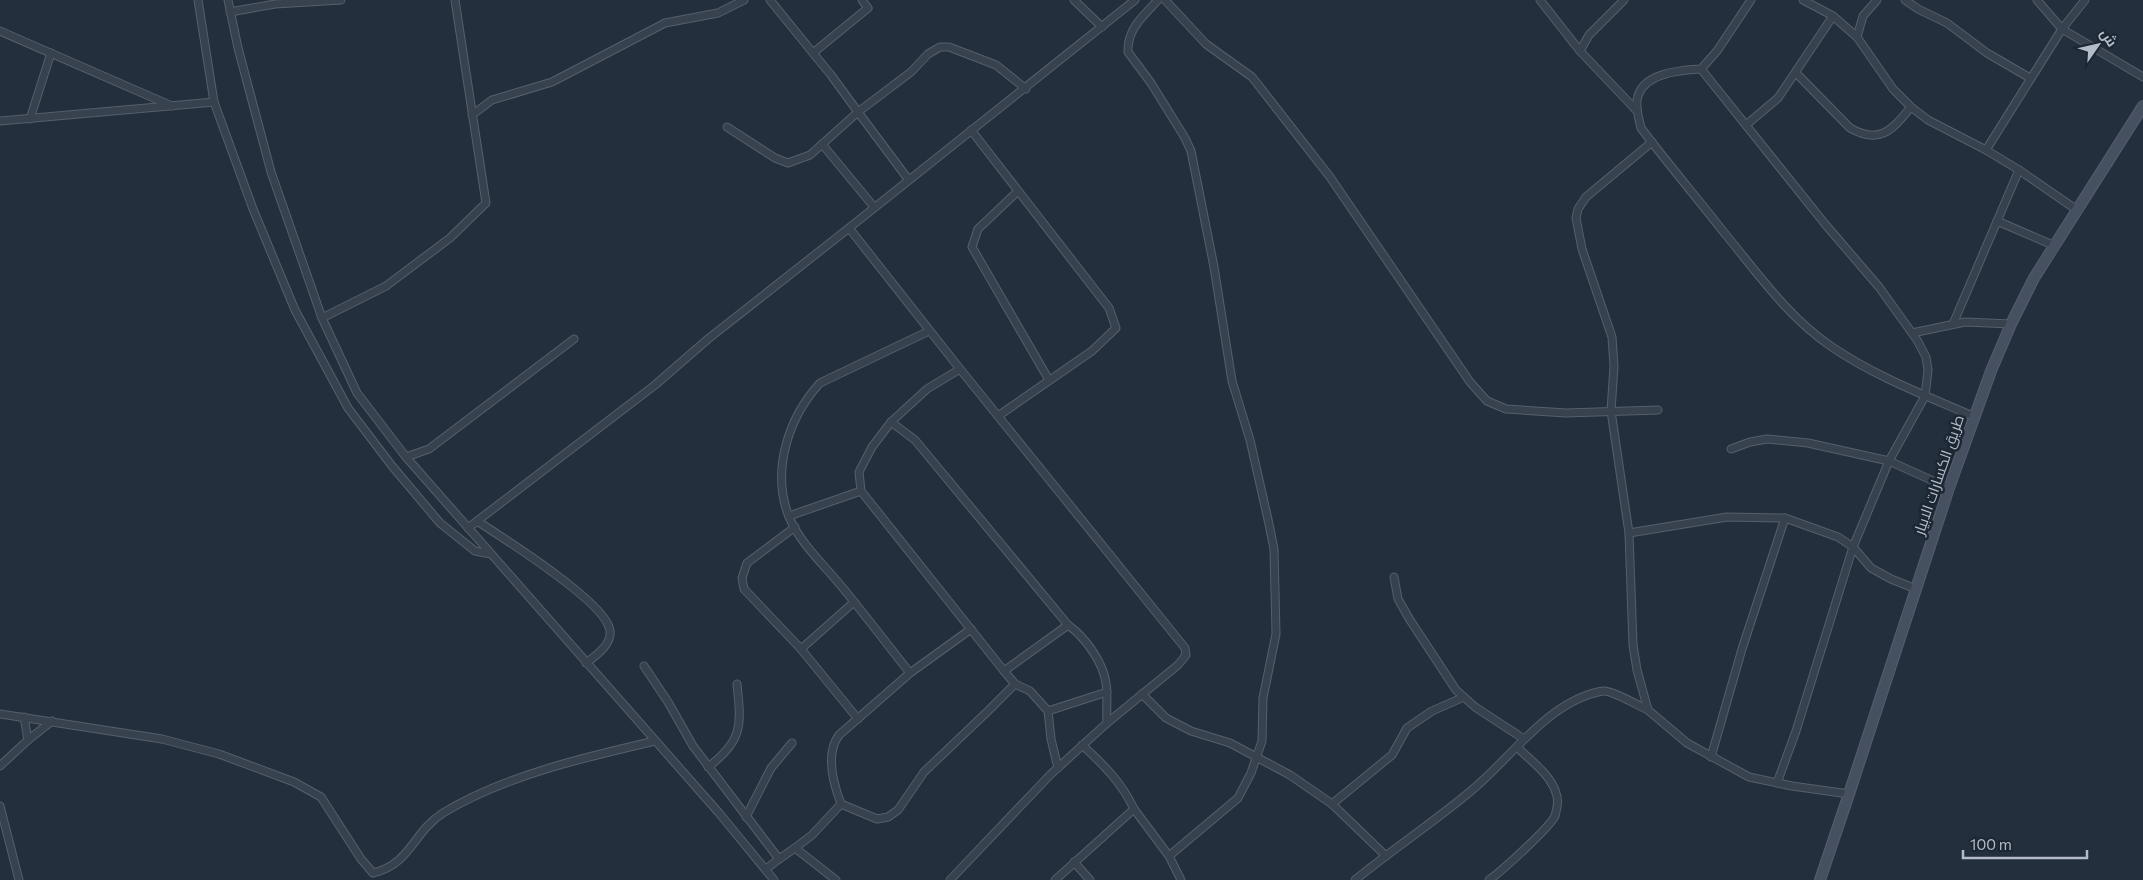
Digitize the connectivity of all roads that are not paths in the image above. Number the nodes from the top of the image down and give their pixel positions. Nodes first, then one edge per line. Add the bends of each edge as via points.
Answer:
1 (198, 0) edge
2 (228, 0) edge
3 (341, 0) edge
4 (455, 0) edge
5 (744, 0) edge
6 (770, 0) edge
7 (862, 0) edge
8 (1074, 0) edge
9 (1135, 0) edge
10 (1158, 0) edge
11 (1164, 0) edge
12 (1540, 0) edge
13 (1624, 0) edge
14 (1751, 0) edge
15 (1803, 0) edge
16 (1877, 0) edge
17 (1906, 0) edge
18 (2036, 0) edge
19 (2085, 0) edge
20 (321, 1) edge
21 (230, 12) junction
22 (1833, 16) junction
23 (1102, 27) junction
24 (2062, 29) junction
25 (0, 31) edge
26 (1857, 37) junction
27 (1580, 51) junction
28 (51, 53) junction
29 (812, 53) junction
30 (1701, 69) junction
31 (1796, 73) junction
32 (2143, 77) edge
33 (2030, 78) junction
34 (1026, 89) junction
35 (214, 102) junction
36 (173, 106) junction
37 (2143, 106) edge
38 (1911, 107) junction
39 (858, 112) junction
40 (1637, 112) junction
41 (472, 115) junction
42 (30, 119) junction
43 (0, 121) edge
44 (1746, 125) junction
45 (728, 127) dead end
46 (971, 130) junction
47 (1652, 142) junction
48 (822, 144) junction
49 (1986, 150) junction
50 (2019, 170) junction
51 (908, 179) junction
52 (1018, 191) junction
53 (874, 207) junction
54 (2077, 210) junction
55 (1997, 221) junction
56 (849, 228) junction
57 (2055, 246) junction
58 (322, 318) junction
59 (1953, 324) junction
60 (2011, 324) junction
61 (929, 331) junction
62 (1912, 333) junction
63 (574, 339) dead end
64 (960, 369) junction
65 (1048, 380) junction
66 (1925, 396) junction
67 (1658, 410) dead end
68 (1611, 411) junction
69 (998, 416) junction
70 (1975, 416) junction
71 (891, 422) junction
72 (1731, 448) dead end
73 (406, 457) junction
74 (1889, 461) junction
75 (1949, 488) junction
76 (861, 491) junction
77 (789, 516) junction
78 (1785, 518) junction
79 (477, 520) junction
80 (795, 527) junction
81 (468, 528) junction
82 (1628, 533) junction
83 (1854, 548) junction
84 (491, 554) junction
85 (1394, 577) dead end
86 (1916, 589) junction
87 (854, 602) junction
88 (1068, 625) junction
89 (971, 629) junction
90 (801, 648) junction
91 (586, 663) junction
92 (644, 666) dead end
93 (1004, 671) junction
94 (910, 673) junction
95 (737, 684) dead end
96 (1014, 684) junction
97 (1107, 692) junction
98 (1142, 694) junction
99 (1464, 697) junction
100 (1648, 710) junction
101 (1048, 711) junction
102 (0, 714) edge
103 (24, 717) junction
104 (858, 719) junction
105 (52, 721) junction
106 (1107, 723) junction
107 (28, 740) junction
108 (1524, 740) junction
109 (654, 741) junction
110 (792, 743) dead end
111 (1082, 745) junction
112 (1516, 747) junction
113 (1711, 757) junction
114 (1257, 758) junction
115 (0, 766) edge
116 (708, 766) junction
117 (1058, 768) junction
118 (1777, 783) junction
119 (1850, 794) junction
120 (841, 804) junction
121 (1332, 804) junction
122 (0, 806) edge
123 (1134, 809) junction
124 (746, 817) junction
125 (795, 848) junction
126 (1169, 856) junction
127 (1386, 856) junction
128 (778, 859) junction
129 (1074, 862) junction
130 (766, 869) junction
131 (19, 880) edge
132 (774, 880) edge
133 (836, 880) edge
134 (950, 880) edge
135 (1055, 880) edge
136 (1090, 880) edge
137 (1181, 880) edge
138 (1355, 880) edge
139 (1489, 880) edge
140 (1820, 880) edge

1 - 35 street
2 - 21 street
3 - 20 street
4 - 41 street
5 - 41 street via 718,13 666,23 552,82 492,100
6 - 29 street
7 - 29 street via 868,8
8 - 23 street
9 - 23 street
10 - 114 street via 1137,22 1130,35 1128,52 1151,83 1191,151 1232,381 1250,440 1274,549 1276,634 1263,698 1262,741
11 - 68 street via 1206,44 1252,77 1330,177 1470,382 1487,401 1506,409 1566,413
12 - 27 street
13 - 27 street via 1588,35
14 - 30 street
15 - 22 street
16 - 26 street via 1863,16
17 - 33 street
18 - 24 street
19 - 24 street
20 - 21 street via 275,4
21 - 58 street via 271,172
22 - 26 street
22 - 31 street
23 - 34 street
24 - 32 street
24 - 33 street
25 - 28 street
26 - 38 street via 1893,89
27 - 40 street
28 - 36 street
28 - 42 street
29 - 39 street
30 - 40 street via 1681,70 1657,77 1637,98
30 - 44 street
31 - 38 street via 1850,128 1859,133 1873,136 1886,132 1896,126
31 - 44 street via 1778,98
33 - 49 street
34 - 39 street via 996,65 949,47 940,48 928,54 911,72
34 - 46 street
35 - 36 street
35 - 84 street via 295,310 348,408 440,523 475,551
36 - 42 street
37 - 54 street, طريق الكسارات الابيار
38 - 49 street via 1928,120
39 - 48 street
39 - 51 street
40 - 47 street via 1641,128
41 - 58 street via 486,203 450,238 386,286
42 - 43 street
44 - 62 street via 1879,287
45 - 48 street via 788,163 810,155
46 - 51 street
46 - 52 street
47 - 66 street via 1769,289 1796,317 1825,342 1866,368
47 - 68 street via 1586,198 1576,218 1582,249 1612,337
48 - 53 street
49 - 50 street
50 - 54 street
50 - 55 street
51 - 53 street
52 - 65 street via 978,229 972,247
52 - 65 street via 1109,308 1116,328 1092,352
53 - 56 street
54 - 57 street, طريق الكسارات الابيار
55 - 57 street
55 - 59 street
56 - 61 street
56 - 79 street via 655,385
57 - 60 street, طريق الكسارات الابيار via 2034,278
58 - 73 street via 357,393
59 - 60 street
59 - 62 street
60 - 70 street, طريق الكسارات الابيار
61 - 64 street
61 - 77 street via 834,376 808,396 796,415 785,449 782,488
62 - 66 street via 1926,357
63 - 73 street via 429,449
64 - 69 street
64 - 71 street via 927,389
65 - 69 street
66 - 70 street
66 - 74 street
67 - 68 street
68 - 82 street
69 - 98 street via 1185,648 1186,655 1178,665
70 - 75 street, طريق الكسارات الابيار
71 - 76 street via 872,447 859,472
71 - 88 street via 915,440
72 - 74 street via 1767,439 1791,440
73 - 81 street
74 - 75 street
74 - 83 street
75 - 86 street, طريق الكسارات الابيار
76 - 77 street
76 - 89 street
77 - 80 street
78 - 82 street via 1727,517
78 - 83 street via 1838,537
78 - 113 street via 1742,648
79 - 81 street
79 - 91 street via 583,596 602,615 610,627 610,640
80 - 87 street
80 - 90 street via 748,563 742,578 744,589
81 - 84 street
82 - 100 street via 1633,645
83 - 86 street via 1871,568
83 - 118 street
84 - 91 street
85 - 99 street via 1398,599 1410,620 1456,690
86 - 119 street, طريق الكسارات الابيار
87 - 90 street
87 - 94 street
88 - 93 street
88 - 97 street via 1078,632 1091,650 1102,670
89 - 93 street
89 - 94 street
90 - 104 street
91 - 109 street
92 - 116 street
93 - 96 street
94 - 104 street
95 - 116 street via 740,719 737,734 725,754
96 - 101 street via 1030,691
96 - 120 street via 924,772 898,810 888,817 877,819
97 - 101 street
97 - 106 street
98 - 106 street
98 - 114 street via 1166,718 1191,731 1230,742
99 - 108 street
99 - 121 street via 1432,711 1407,728 1392,755
100 - 108 street via 1606,691 1584,696 1561,708
100 - 113 street via 1687,743
101 - 117 street
102 - 103 street
103 - 105 street
103 - 107 street
104 - 120 street via 833,744 832,780
105 - 107 street
105 - 109 street via 162,739 219,754 294,782 321,797 373,873 385,870 404,857 426,825 503,784
106 - 111 street
107 - 115 street
108 - 112 street
109 - 130 street
110 - 124 street via 771,768
111 - 117 street
111 - 123 street via 1109,770 1128,795
112 - 127 street via 1474,788
112 - 139 street via 1544,773 1556,792 1558,803 1554,818
113 - 118 street via 1749,777
114 - 121 street via 1290,775
114 - 126 street via 1238,798
116 - 124 street
117 - 134 street
118 - 119 street
119 - 140 street, طريق الكسارات الابيار
120 - 125 street
121 - 127 street
122 - 131 street
123 - 126 street
123 - 129 street
124 - 128 street
125 - 128 street
125 - 133 street
126 - 137 street
127 - 138 street
128 - 130 street
129 - 135 street
129 - 136 street
130 - 132 street

